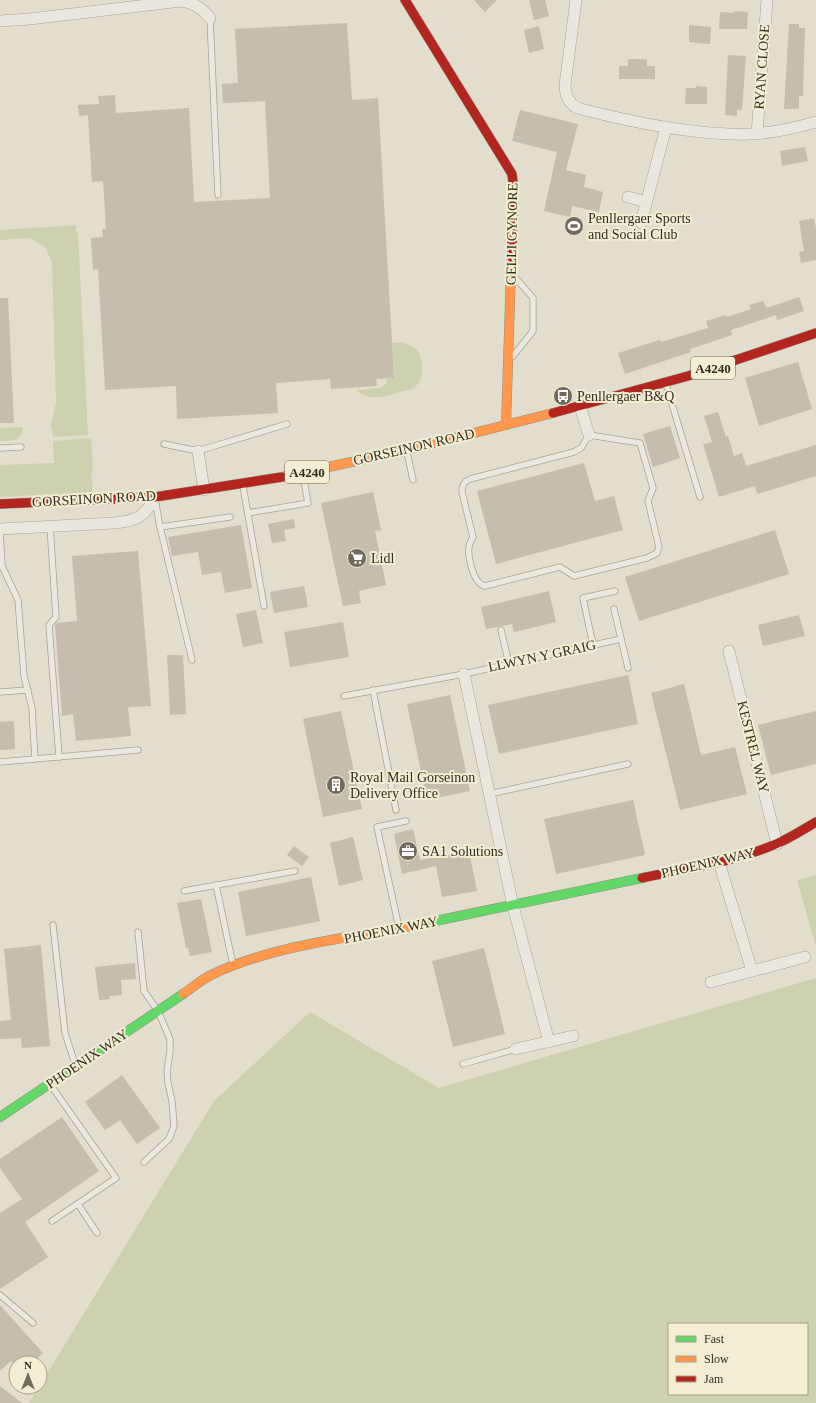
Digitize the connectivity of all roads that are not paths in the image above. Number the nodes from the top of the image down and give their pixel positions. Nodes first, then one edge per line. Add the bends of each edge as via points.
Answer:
1 (405, 0) edge
2 (576, 0) edge
3 (766, 0) edge
4 (210, 18) joint
5 (0, 21) edge
6 (816, 122) edge
7 (666, 127) junction
8 (756, 134) junction
9 (218, 195) dead end
10 (628, 197) dead end
11 (646, 202) junction
12 (641, 223) dead end
13 (512, 272) junction
14 (816, 333) edge
15 (509, 361) junction
16 (665, 382) junction
17 (580, 406) junction
18 (287, 424) dead end
19 (506, 426) junction
20 (589, 435) junction
21 (164, 444) dead end
22 (21, 447) dead end
23 (0, 448) edge
24 (407, 450) junction
25 (198, 452) junction
26 (302, 473) junction
27 (413, 480) dead end
28 (242, 484) junction
29 (204, 490) junction
30 (155, 497) junction
31 (700, 497) dead end
32 (0, 504) edge
33 (248, 513) junction
34 (230, 517) dead end
35 (50, 526) junction
36 (160, 527) junction
37 (0, 529) edge
38 (614, 591) dead end
39 (264, 606) dead end
40 (614, 609) dead end
41 (501, 630) dead end
42 (621, 639) junction
43 (593, 645) junction
44 (729, 651) dead end
45 (192, 660) dead end
46 (509, 664) junction
47 (628, 668) dead end
48 (464, 674) junction
49 (28, 690) junction
50 (373, 690) junction
51 (0, 692) edge
52 (344, 696) dead end
53 (138, 750) dead end
54 (59, 757) junction
55 (35, 759) junction
56 (0, 762) edge
57 (628, 764) dead end
58 (489, 794) junction
59 (396, 810) dead end
60 (406, 821) dead end
61 (816, 822) edge
62 (777, 844) junction
63 (719, 862) junction
64 (295, 871) dead end
65 (216, 885) junction
66 (184, 891) dead end
67 (513, 906) junction
68 (53, 925) dead end
69 (399, 928) junction
70 (138, 932) dead end
71 (805, 957) dead end
72 (233, 966) junction
73 (752, 971) junction
74 (711, 982) dead end
75 (158, 1011) junction
76 (573, 1036) dead end
77 (549, 1042) junction
78 (516, 1049) joint
79 (463, 1064) dead end
80 (76, 1066) junction
81 (50, 1083) junction
82 (0, 1117) edge
83 (144, 1162) dead end
84 (78, 1204) junction
85 (52, 1221) dead end
86 (97, 1234) dead end
87 (0, 1295) edge
88 (33, 1323) dead end

1 - 13 street, GELLI GYNORE via 512,174
2 - 7 street via 565,85 569,100 577,108
3 - 8 street, RYAN CLOSE
4 - 5 street via 202,8 181,1
4 - 9 lane
6 - 8 street
7 - 8 street
7 - 11 street
10 - 11 street
11 - 12 street
13 - 15 street, GELLI GYNORE
13 - 15 lane via 533,298 533,331
14 - 16 street, GORSEINON ROAD / A4240
15 - 19 street, GELLI GYNORE
16 - 17 street, GORSEINON ROAD / A4240
16 - 31 lane
17 - 19 street, GORSEINON ROAD / A4240
17 - 20 street
18 - 25 lane
19 - 24 street, GORSEINON ROAD / A4240
20 - 20 lane via 640,443 653,488 648,501 659,547 657,552 648,558 574,576 560,567 482,585 475,578 470,560 473,536 462,492 464,482 574,452 581,448
21 - 25 lane
22 - 23 lane
24 - 26 street, GORSEINON ROAD / A4240
24 - 27 lane
25 - 29 street
26 - 28 street, GORSEINON ROAD / A4240
26 - 33 lane via 308,503
28 - 29 street, GORSEINON ROAD / A4240
28 - 33 lane
29 - 30 street, GORSEINON ROAD / A4240
30 - 32 street, GORSEINON ROAD / A4240
30 - 35 street via 151,506 132,521
30 - 36 lane
33 - 39 lane
34 - 36 lane
35 - 37 street
35 - 54 lane via 56,617 49,625
36 - 45 lane
37 - 49 lane via 2,566 18,600 24,676
38 - 43 lane via 584,598
40 - 42 lane
41 - 46 lane
42 - 43 lane, LLWYN Y GRAIG
42 - 47 lane
43 - 46 lane, LLWYN Y GRAIG
44 - 62 street, KESTREL WAY
46 - 48 lane, LLWYN Y GRAIG
48 - 50 lane, LLWYN Y GRAIG
48 - 58 street
49 - 51 lane
49 - 55 lane via 32,708
50 - 52 lane, LLWYN Y GRAIG
50 - 59 lane
53 - 54 lane
54 - 55 lane
55 - 56 lane
57 - 58 lane
58 - 67 street
60 - 69 lane via 377,826
61 - 62 street, PHOENIX WAY
62 - 63 street, PHOENIX WAY via 752,854
63 - 67 street, PHOENIX WAY
63 - 73 street
64 - 65 lane
65 - 66 lane
65 - 72 lane
67 - 69 street, PHOENIX WAY
67 - 77 street
68 - 80 lane via 64,1032
69 - 72 street, PHOENIX WAY via 262,956
70 - 75 lane via 144,991
71 - 73 street
72 - 75 street, PHOENIX WAY via 209,976
73 - 74 street
75 - 80 street, PHOENIX WAY
75 - 83 lane via 170,1039 167,1071 174,1126 169,1139
76 - 77 street
77 - 78 street
78 - 79 lane
80 - 81 street, PHOENIX WAY
81 - 82 street, PHOENIX WAY
81 - 84 lane via 116,1178
84 - 85 lane
84 - 86 lane
87 - 88 lane

